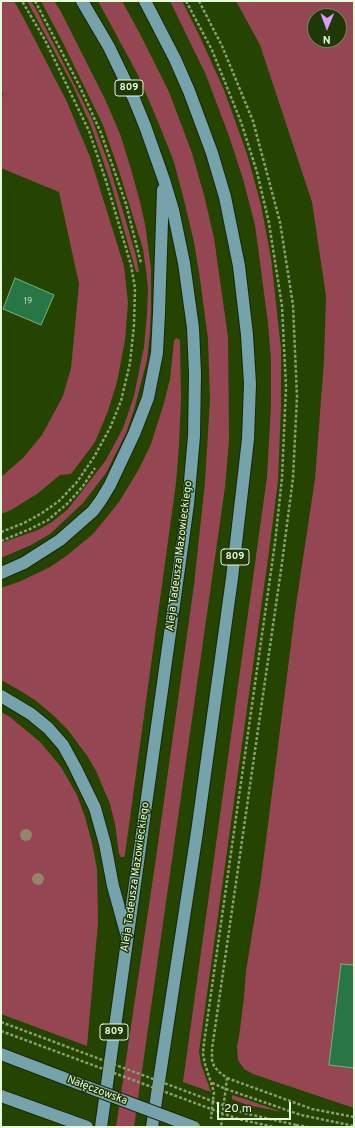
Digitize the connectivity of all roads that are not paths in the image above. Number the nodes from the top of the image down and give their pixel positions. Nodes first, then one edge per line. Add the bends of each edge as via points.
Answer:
1 (82, 1) edge
2 (145, 1) edge
3 (164, 180) junction
4 (1, 573) edge
5 (1, 696) edge
6 (128, 938) junction
7 (1, 1054) edge
8 (1, 1096) edge
9 (87, 1127) edge
10 (101, 1127) edge
11 (152, 1127) edge
12 (194, 1127) edge

1 - 3 main road, Aleja Tadeusza Mazowieckiego / 809 via 134,99
2 - 11 main road, 809 via 189,90 225,198 240,274 250,384 248,446 234,563 197,832
3 - 4 main road via 157,354 148,398 140,419 110,485 93,511 53,545 24,563
3 - 6 main road, Aleja Tadeusza Mazowieckiego / 809 via 180,238 190,305 195,415 188,504
5 - 6 main road via 31,714 48,728 63,745 75,767 95,808
6 - 10 main road, Aleja Tadeusza Mazowieckiego / 809
7 - 12 main road, Nałęczowska, bridge
8 - 9 main road

